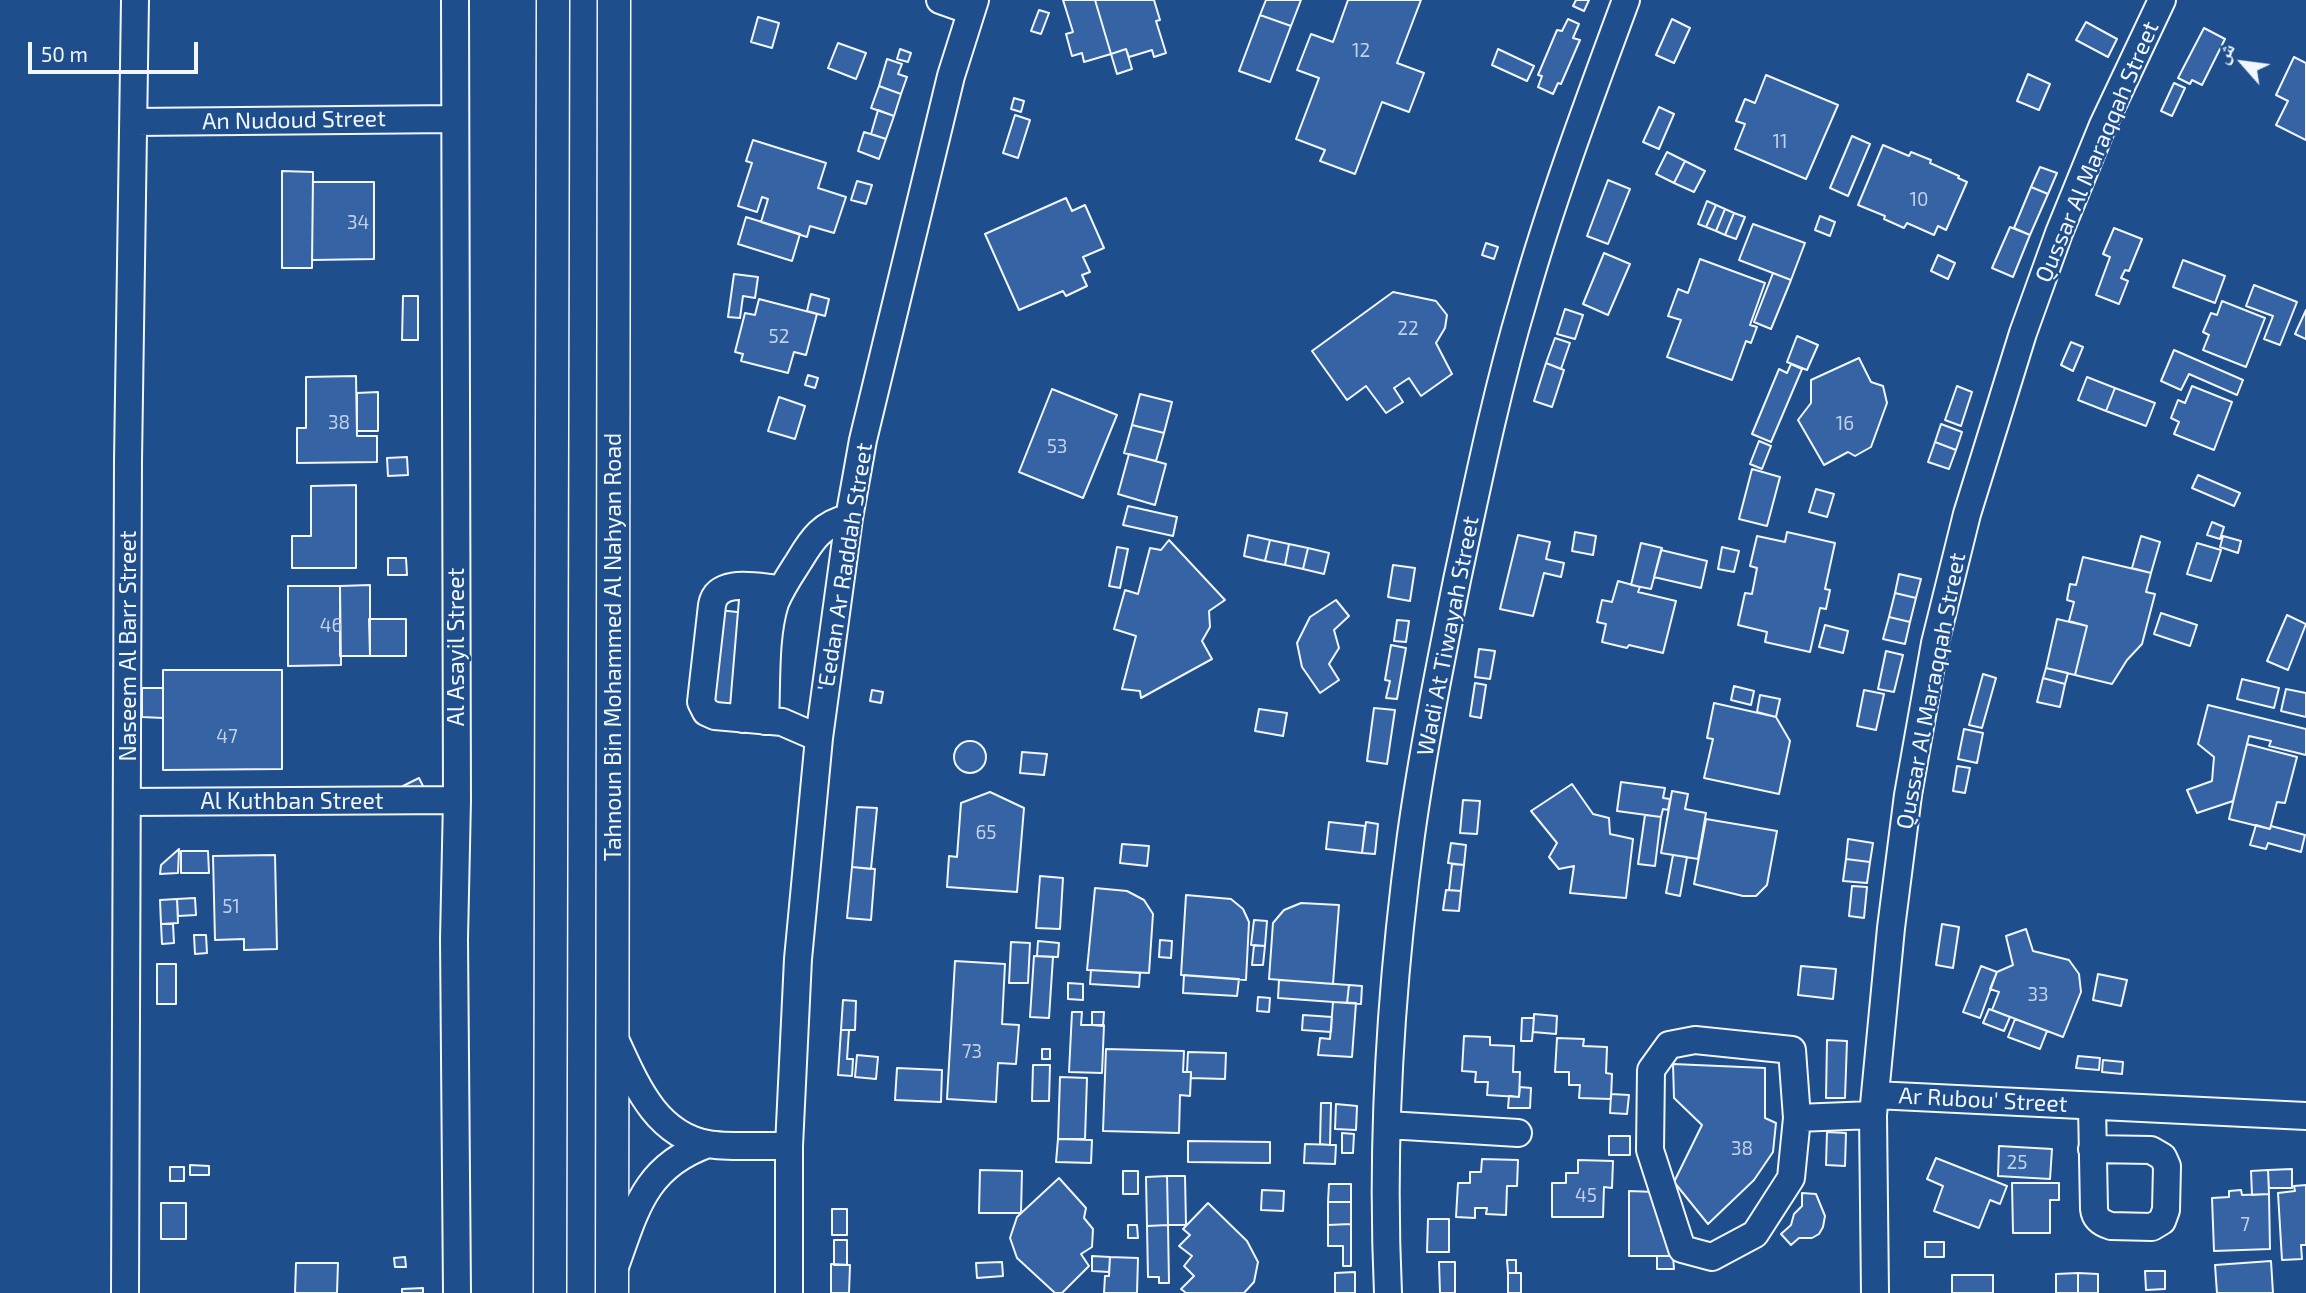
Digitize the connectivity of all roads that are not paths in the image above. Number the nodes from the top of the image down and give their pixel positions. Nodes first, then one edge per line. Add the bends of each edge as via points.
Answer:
1 (135, 0) edge
2 (455, 0) edge
3 (553, 0) edge
4 (614, 0) edge
5 (940, 0) edge
6 (1626, 0) edge
7 (2162, 0) edge
8 (973, 6) edge
9 (455, 119) junction
10 (134, 122) junction
11 (849, 518) junction
12 (754, 588) junction
13 (781, 589) junction
14 (754, 720) junction
15 (819, 737) junction
16 (457, 800) junction
17 (127, 802) junction
18 (612, 1033) junction
19 (1874, 1105) junction
20 (2092, 1106) junction
21 (2306, 1116) edge
22 (1797, 1118) junction
23 (1388, 1125) junction
24 (1518, 1133) dead end
25 (708, 1144) junction
26 (789, 1146) junction
27 (2092, 1149) dead end
28 (612, 1285) edge
29 (125, 1293) edge
30 (457, 1293) edge
31 (550, 1293) edge
32 (789, 1293) edge
33 (1388, 1293) edge
34 (1875, 1293) edge

1 - 10 street, Naseem Al Barr Street
2 - 9 street, Al Asayil Street
3 - 31 main road
4 - 18 main road, Tahnoun Bin Mohammed Al Nahyan Road
5 - 8 street
6 - 23 street, Wadi At Tiwayah Street via 1575,137 1522,303 1479,478 1434,693 1411,836 1396,980
7 - 19 street, Qussar Al Maraqqah Street via 2059,233 2023,333 1955,557 1908,795
8 - 11 street, 'Eedan Ar Raddah Street via 928,170 863,440
9 - 10 street, An Nudoud Street
9 - 16 street, Al Asayil Street
10 - 17 street, Naseem Al Barr Street
11 - 13 street via 831,523 815,535
11 - 15 street, 'Eedan Ar Raddah Street
12 - 13 street
12 - 14 street
12 - 14 street via 726,586 713,598 701,697 702,707 710,715
13 - 14 street
14 - 15 street via 790,724
15 - 26 street, 'Eedan Ar Raddah Street via 798,959
16 - 17 street, Al Kuthban Street
16 - 30 street, Al Asayil Street
17 - 29 street, Naseem Al Barr Street
18 - 25 street via 656,1115 680,1133
18 - 28 main road, Tahnoun Bin Mohammed Al Nahyan Road
19 - 20 street, Ar Rubou' Street
19 - 22 street, Ar Rubou' Street
19 - 34 street, Qussar Al Maraqqah Street
20 - 21 street, Ar Rubou' Street
20 - 27 street, Ar Rubou' Street
22 - 22 street via 1792,1050 1695,1040 1670,1045 1651,1070 1650,1150 1682,1248 1712,1257 1755,1234 1791,1178
23 - 24 street
23 - 33 street, Wadi At Tiwayah Street
25 - 26 street
25 - 28 street via 674,1161 647,1188
26 - 32 street, 'Eedan Ar Raddah Street

